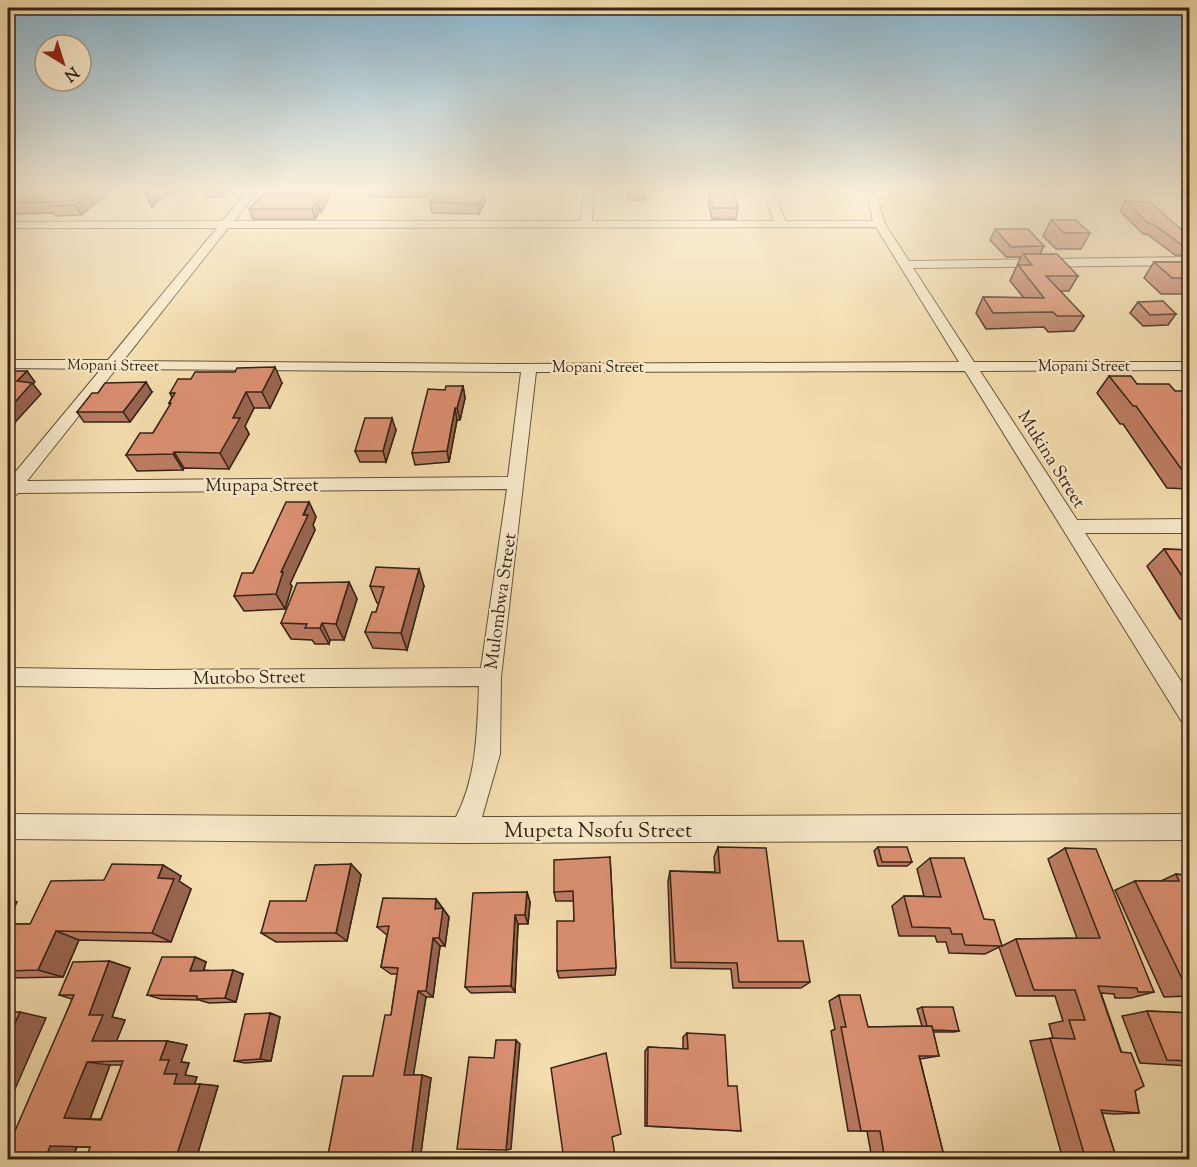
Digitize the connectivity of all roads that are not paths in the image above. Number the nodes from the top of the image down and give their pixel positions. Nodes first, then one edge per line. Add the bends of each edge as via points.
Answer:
1 (211, 242) edge
2 (890, 242) edge
3 (1190, 261) edge
4 (904, 265) junction
5 (8, 364) edge
6 (112, 365) junction
7 (1190, 366) edge
8 (971, 367) junction
9 (529, 368) junction
10 (516, 483) junction
11 (10, 489) edge
12 (1190, 526) edge
13 (1072, 527) junction
14 (490, 676) junction
15 (8, 677) edge
16 (1190, 714) edge
17 (8, 827) edge
18 (1190, 827) edge
19 (463, 830) junction

1 - 6 street
2 - 4 street, Mukina Street
3 - 4 street
4 - 8 street, Mukina Street
5 - 6 street, Mopani Street
6 - 9 street, Mopani Street
6 - 11 street
7 - 8 street, Mopani Street
8 - 9 street, Mopani Street
8 - 13 street, Mukina Street
9 - 10 street, Mulombwa Street
10 - 11 street, Mupapa Street
10 - 14 street, Mulombwa Street
12 - 13 street
13 - 16 street, Mukina Street
14 - 15 street, Mutobo Street
14 - 19 street, Mulombwa Street via 488,754 475,806
17 - 19 street, Mupeta Nsofu Street
18 - 19 street, Mupeta Nsofu Street

